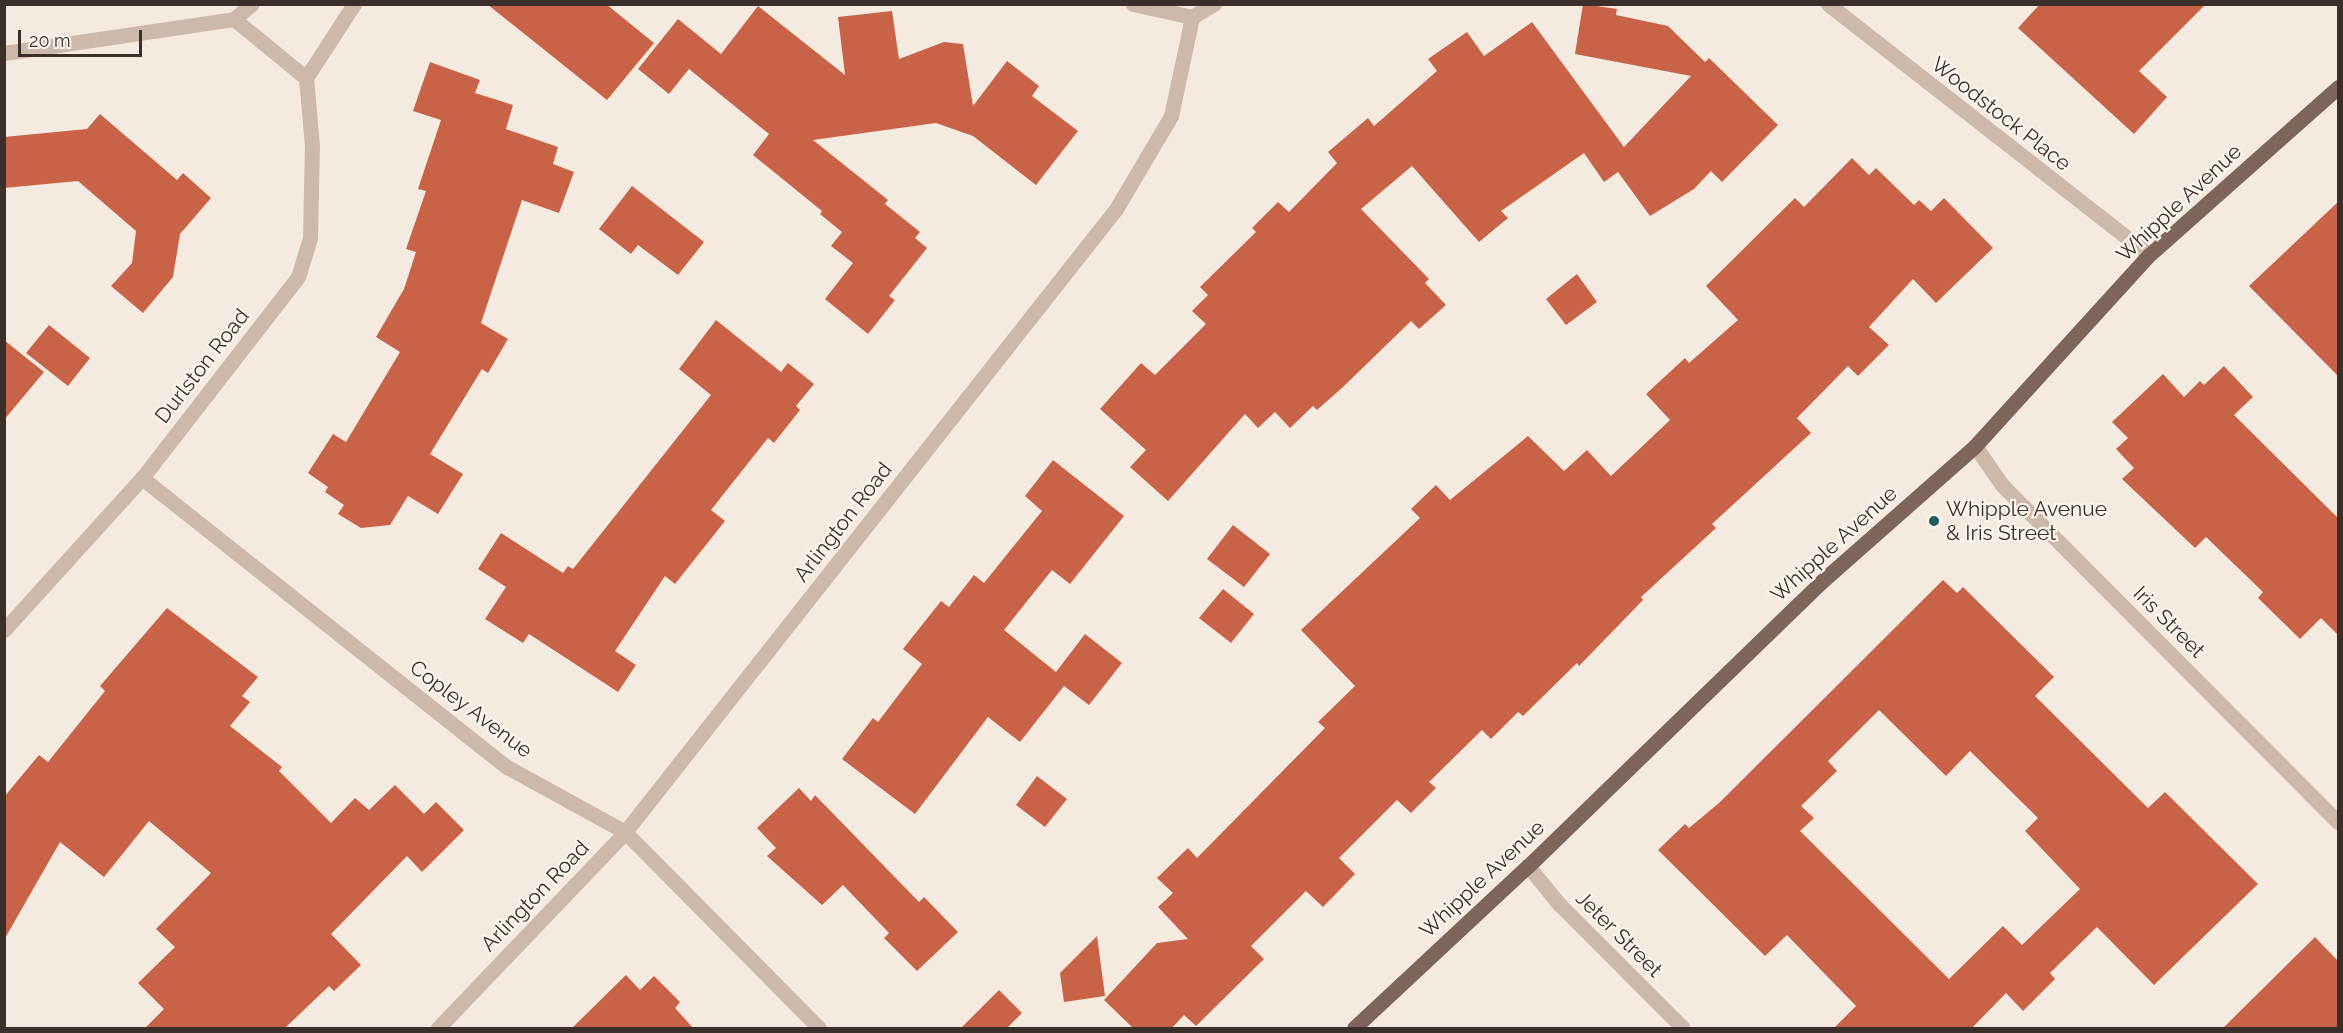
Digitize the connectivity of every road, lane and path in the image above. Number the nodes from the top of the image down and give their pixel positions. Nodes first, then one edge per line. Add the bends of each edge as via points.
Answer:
1 (252, 4) edge
2 (354, 4) edge
3 (1133, 4) edge
4 (1214, 4) edge
5 (1828, 4) edge
6 (1192, 17) junction
7 (234, 19) junction
8 (4, 53) edge
9 (306, 78) junction
10 (2338, 87) edge
11 (2149, 255) junction
12 (1975, 446) junction
13 (142, 478) junction
14 (4, 630) edge
15 (2338, 822) edge
16 (625, 832) junction
17 (1528, 866) junction
18 (438, 1029) edge
19 (819, 1029) edge
20 (1354, 1029) edge
21 (1683, 1029) edge

1 - 7 street
2 - 9 street
3 - 6 street
4 - 6 street
5 - 11 street, Woodstock Place
6 - 16 street, Arlington Road via 1172,116 1116,209
7 - 8 street
7 - 9 street
9 - 13 street, Durlston Road via 312,146 310,238 298,277
10 - 11 main road, Whipple Avenue
11 - 12 main road, Whipple Avenue
12 - 15 street, Iris Street via 2002,484
12 - 17 main road, Whipple Avenue via 1821,582
13 - 14 street, Durlston Road
13 - 16 street, Copley Avenue via 507,767
16 - 18 street, Arlington Road
16 - 19 street, Copley Avenue
17 - 20 main road, Whipple Avenue
17 - 21 street, Jeter Street via 1559,904

